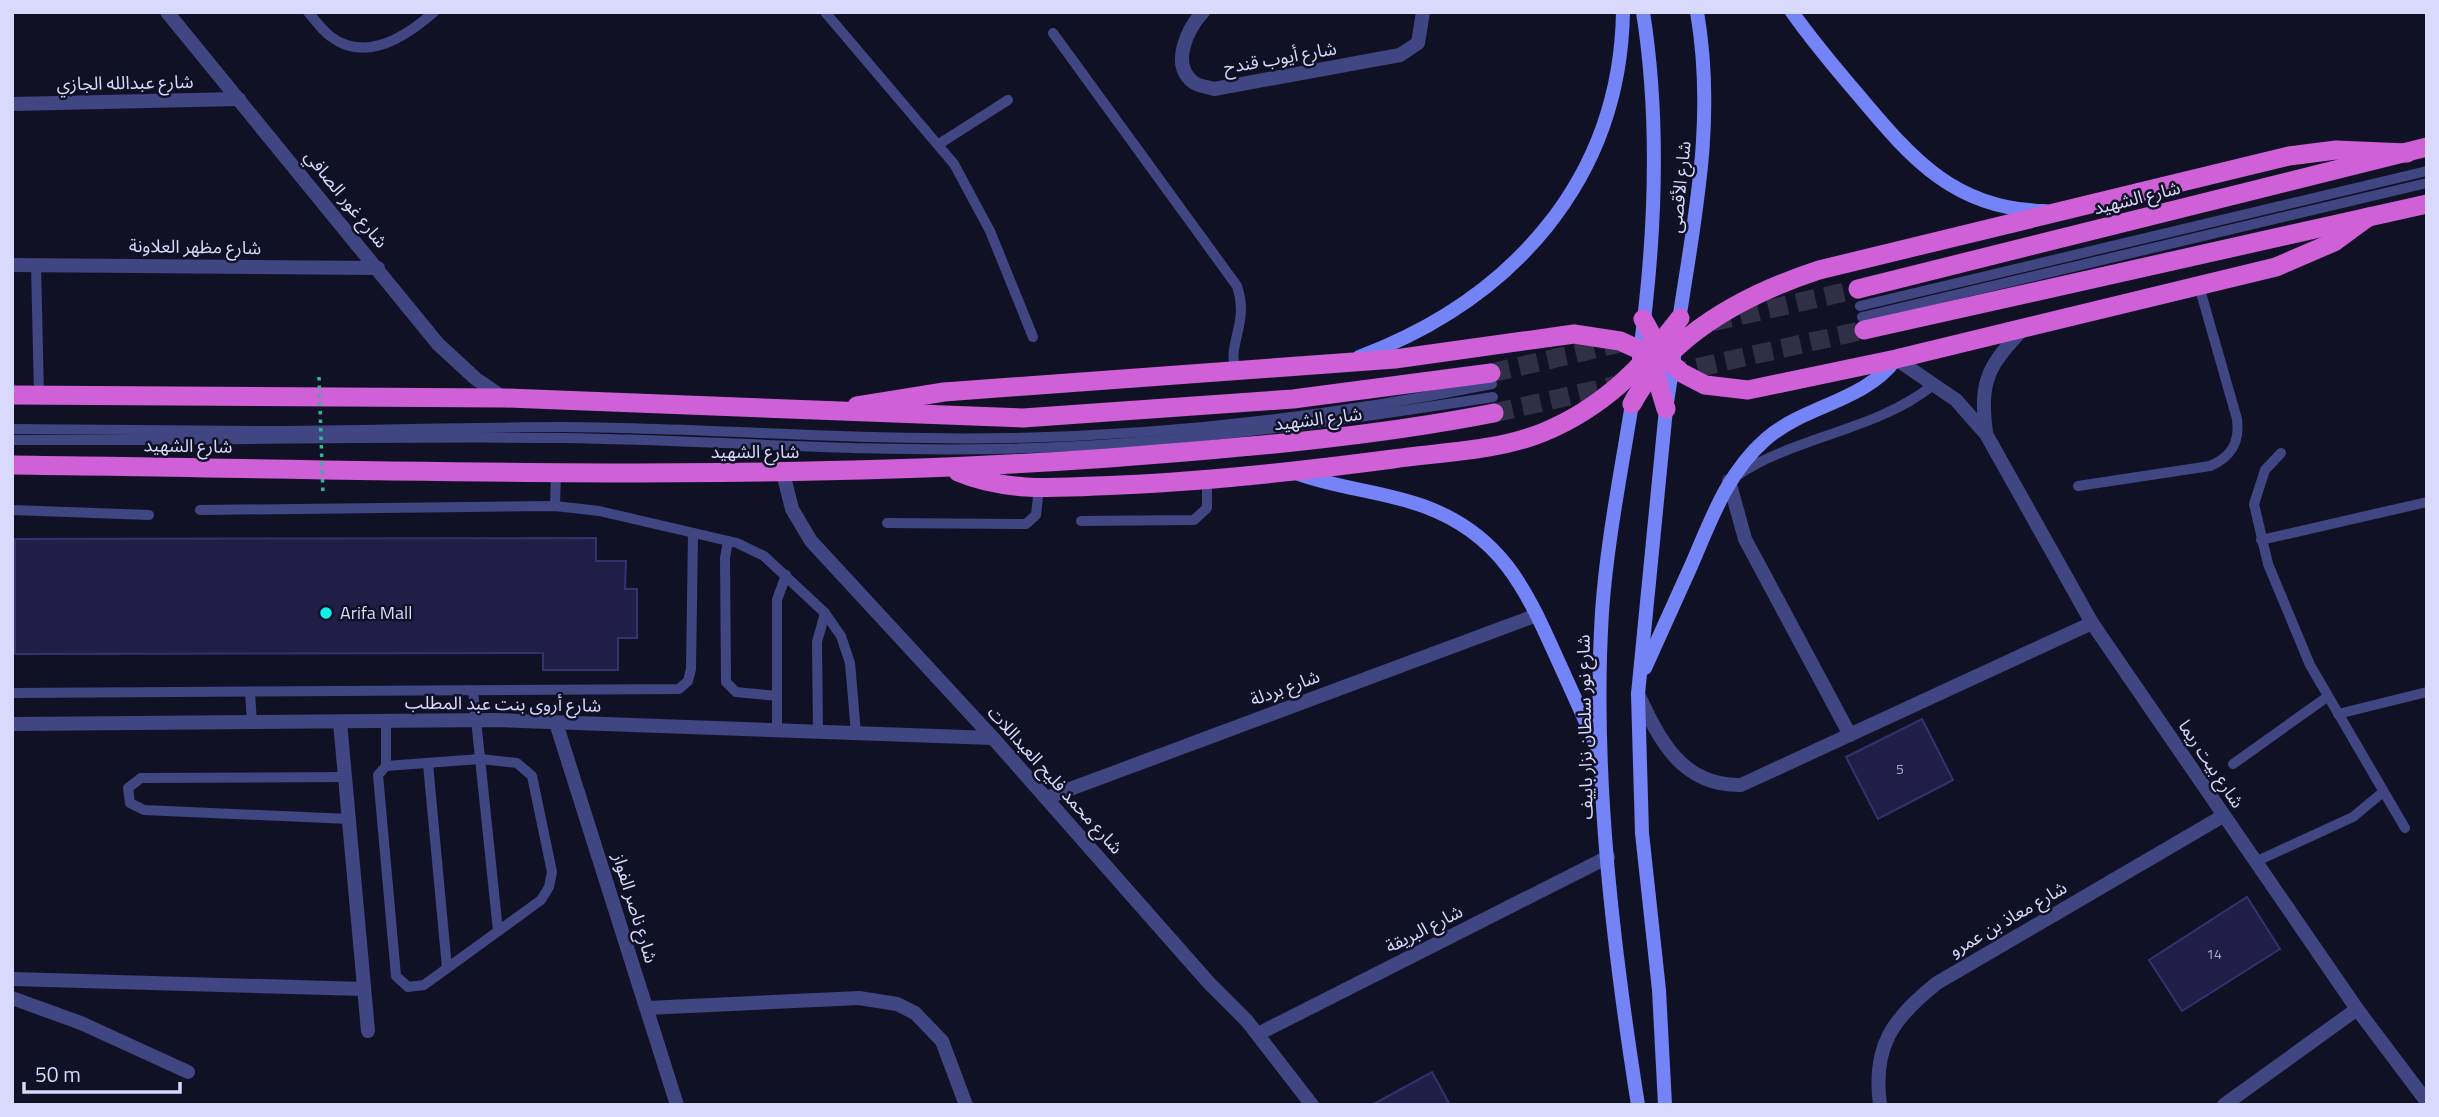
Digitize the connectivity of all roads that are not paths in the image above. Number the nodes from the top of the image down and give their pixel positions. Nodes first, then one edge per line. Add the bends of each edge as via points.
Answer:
1 (167, 12) edge
2 (308, 12) edge
3 (434, 12) edge
4 (825, 12) edge
5 (1203, 12) edge
6 (1423, 12) edge
7 (1623, 12) edge
8 (1643, 12) edge
9 (1697, 12) edge
10 (1792, 12) edge
11 (1053, 33) dead end
12 (239, 99) junction
13 (1008, 100) dead end
14 (12, 104) edge
15 (939, 144) junction
16 (2427, 147) edge
17 (2407, 153) junction
18 (2427, 171) edge
19 (2427, 183) edge
20 (2427, 204) edge
21 (2064, 212) junction
22 (2368, 217) junction
23 (12, 265) edge
24 (36, 265) junction
25 (378, 268) junction
26 (2199, 286) junction
27 (1861, 311) junction
28 (1680, 317) joint
29 (1643, 319) joint
30 (2025, 326) junction
31 (1033, 337) dead end
32 (1656, 358) junction
33 (1896, 359) junction
34 (1342, 363) junction
35 (1236, 372) junction
36 (1491, 378) joint
37 (1933, 384) junction
38 (12, 395) edge
39 (39, 395) junction
40 (505, 398) junction
41 (1632, 404) joint
42 (1493, 405) joint
43 (1666, 409) joint
44 (829, 412) junction
45 (12, 429) edge
46 (1986, 434) junction
47 (12, 440) edge
48 (2281, 453) dead end
49 (12, 465) edge
50 (950, 469) junction
51 (556, 471) junction
52 (1295, 472) junction
53 (783, 473) junction
54 (1207, 480) junction
55 (1729, 481) junction
56 (2078, 486) dead end
57 (1039, 488) junction
58 (2427, 502) edge
59 (555, 506) junction
60 (12, 510) edge
61 (200, 510) dead end
62 (149, 514) dead end
63 (1081, 521) dead end
64 (887, 523) dead end
65 (693, 533) junction
66 (2261, 540) junction
67 (728, 541) junction
68 (786, 575) junction
69 (825, 613) junction
70 (1537, 615) junction
71 (2092, 623) junction
72 (1639, 686) junction
73 (473, 691) junction
74 (250, 692) junction
75 (2427, 692) edge
76 (12, 694) edge
77 (777, 696) junction
78 (2327, 697) junction
79 (2338, 715) junction
80 (476, 720) junction
81 (386, 721) junction
82 (340, 722) junction
83 (251, 723) junction
84 (556, 723) junction
85 (12, 724) edge
86 (777, 730) junction
87 (818, 732) junction
88 (856, 733) junction
89 (1850, 734) junction
90 (993, 738) junction
91 (480, 759) junction
92 (1603, 760) junction
93 (428, 764) junction
94 (2233, 764) dead end
95 (386, 766) junction
96 (345, 777) junction
97 (2383, 792) junction
98 (1046, 798) junction
99 (2223, 816) junction
100 (349, 819) junction
101 (2405, 828) dead end
102 (1608, 857) junction
103 (2255, 862) junction
104 (498, 931) junction
105 (447, 968) junction
106 (12, 979) edge
107 (364, 989) junction
108 (12, 998) edge
109 (647, 1008) junction
110 (2357, 1009) junction
111 (368, 1031) dead end
112 (1258, 1034) junction
113 (188, 1072) dead end
114 (2427, 1102) edge
115 (677, 1105) edge
116 (965, 1105) edge
117 (1312, 1105) edge
118 (1638, 1105) edge
119 (1665, 1105) edge
120 (1880, 1105) edge
121 (2224, 1105) edge

1 - 12 street, شارع غور الصافي
2 - 3 lane via 330,36 366,47 402,38
4 - 15 lane
5 - 6 street, شارع أيوب قندح via 1191,25 1184,44 1184,68 1193,82 1214,89 1400,55 1418,43
7 - 34 main road via 1617,72 1606,118 1555,219 1504,274 1448,315
8 - 29 main road, شارع الأقصى via 1654,140
9 - 28 main road, شارع الأقصى via 1704,74 1704,153
10 - 21 main road via 1890,135 1925,168 1991,202
11 - 35 lane via 1237,286 1243,319 1233,356
12 - 14 street, شارع عبدالله الجازي
12 - 25 street, شارع غور الصافي
13 - 15 lane
15 - 31 lane via 985,219
16 - 17 highway, شارع الشهيد
17 - 21 highway via 2336,150 2289,156
17 - 27 highway, شارع الشهيد
18 - 27 lane
19 - 27 lane
20 - 22 highway
21 - 32 highway via 1799,277 1746,300
22 - 26 highway via 2334,242 2296,261
22 - 27 highway
23 - 24 street, شارع مظهر العلاونة
24 - 25 street, شارع مظهر العلاونة
24 - 39 lane
25 - 40 street, شارع غور الصافي via 450,356
26 - 30 highway
26 - 56 lane via 2237,419 2234,449 2210,466
28 - 32 highway
29 - 32 highway
30 - 33 highway
30 - 46 street, شارع بيت ريما via 1986,378 1982,401
32 - 33 highway via 1705,385 1748,390
32 - 34 highway via 1620,341 1574,334 1447,354
32 - 41 highway
32 - 43 highway
32 - 52 highway via 1570,420 1512,442
33 - 37 street, شارع بيت ريما
33 - 55 main road via 1865,388 1776,431
34 - 35 highway
35 - 44 highway via 944,393
36 - 44 highway, شارع الشهيد via 1281,400 1047,416
36 - 45 lane via 1380,406 1287,418 1025,438 564,427
37 - 46 street, شارع بيت ريما
37 - 55 lane via 1886,414 1779,453
38 - 39 highway, شارع الشهيد
39 - 40 highway, شارع الشهيد
40 - 44 highway, شارع الشهيد
41 - 92 main road, شارع نور سلطان نزار باييف via 1602,611
42 - 47 lane via 1156,442 1025,449 866,449 563,438
42 - 50 highway, شارع الشهيد via 1323,440
43 - 72 main road
46 - 71 street, شارع بيت ريما
48 - 66 lane via 2265,470 2255,492 2254,516
49 - 51 highway, شارع الشهيد
50 - 53 highway, شارع الشهيد
50 - 57 highway via 985,482
51 - 53 highway, شارع الشهيد
51 - 59 lane
52 - 54 highway
52 - 70 main road via 1424,506 1449,517 1510,567
53 - 90 street, شارع محمد فليح العبداللات via 792,509 811,541
54 - 57 highway
54 - 63 lane via 1207,508 1194,520
55 - 72 main road
55 - 89 street via 1745,539
57 - 64 lane via 1036,515 1026,524
58 - 66 lane
59 - 61 lane
59 - 65 lane via 599,511
60 - 62 lane
65 - 67 lane
65 - 73 lane via 691,669 684,685 673,690
66 - 78 lane via 2294,632
67 - 68 lane via 756,551
67 - 77 lane via 726,682 736,692
68 - 69 lane
68 - 77 lane via 777,600
69 - 87 lane via 817,642
69 - 88 lane via 847,649
70 - 92 main road
70 - 98 street, شارع بردلة
71 - 89 street
71 - 99 street, شارع بيت ريما
72 - 89 street via 1672,757 1694,775 1725,785 1741,785
72 - 119 main road via 1642,832 1659,990
73 - 74 lane
73 - 80 lane
74 - 76 lane
74 - 83 lane
75 - 79 lane
77 - 86 lane
78 - 79 lane
78 - 94 lane
79 - 97 lane
80 - 81 street, شارع أروى بنت عبد المطلب
80 - 84 street, شارع أروى بنت عبد المطلب
80 - 91 lane
81 - 82 street, شارع أروى بنت عبد المطلب
81 - 95 lane
82 - 83 street, شارع أروى بنت عبد المطلب
82 - 96 street
83 - 85 street, شارع أروى بنت عبد المطلب
84 - 86 street, شارع أروى بنت عبد المطلب
84 - 109 street, شارع ناصر الفواز
86 - 87 street, شارع أروى بنت عبد المطلب
87 - 88 street, شارع أروى بنت عبد المطلب
88 - 90 street, شارع أروى بنت عبد المطلب
90 - 98 street, شارع محمد فليح العبداللات
91 - 93 lane
91 - 104 lane
91 - 104 lane via 517,763 532,776 552,872 541,900
92 - 102 main road, شارع نور سلطان نزار باييف
93 - 95 lane
93 - 105 lane
95 - 105 lane via 377,782 396,976 403,985 419,987
96 - 100 street
96 - 100 lane via 141,778 128,788 127,796 136,809 144,810
97 - 101 lane
97 - 103 lane via 2353,817
98 - 112 street, شارع محمد فليح العبداللات
99 - 103 street, شارع بيت ريما
99 - 120 street, شارع معاذ بن عمرو via 1919,997 1904,1011 1883,1045 1878,1064
100 - 107 street
102 - 112 street, شارع البريقة
102 - 118 main road, شارع نور سلطان نزار باييف via 1621,997
103 - 110 street, شارع بيت ريما
104 - 105 lane
106 - 107 street
107 - 111 street
108 - 113 street via 81,1023
109 - 115 street, شارع ناصر الفواز
109 - 116 street via 859,998 897,1004 915,1013 942,1041
110 - 114 street, شارع بيت ريما
110 - 121 street
112 - 117 street, شارع محمد فليح العبداللات

